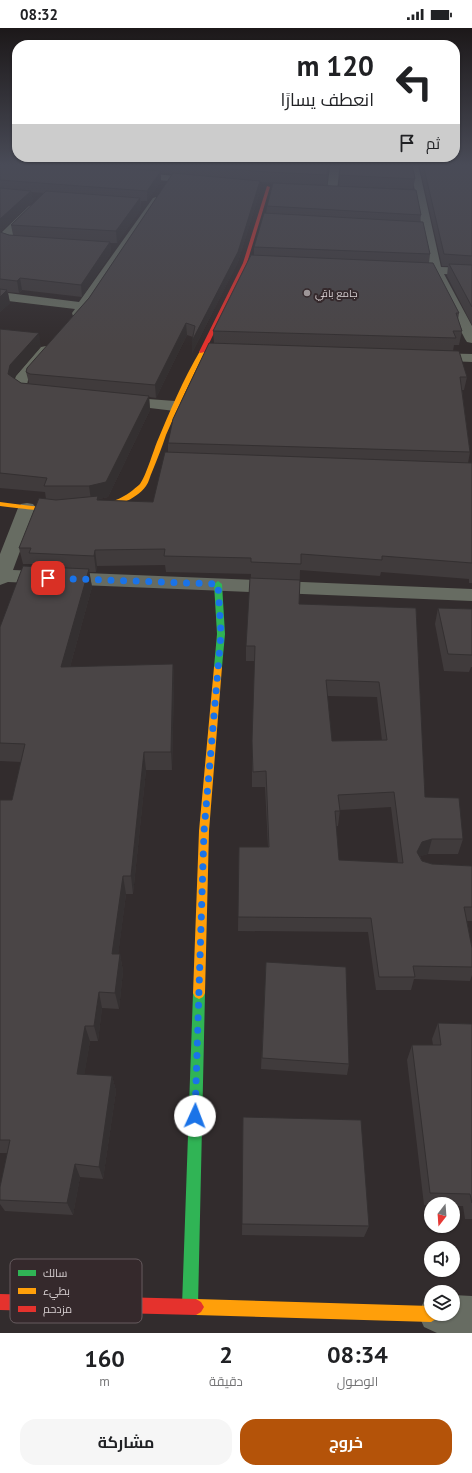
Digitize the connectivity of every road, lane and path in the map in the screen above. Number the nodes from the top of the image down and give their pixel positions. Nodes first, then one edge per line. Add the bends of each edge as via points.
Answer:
1 (15, 225) edge
2 (138, 225) edge
3 (256, 225) edge
4 (421, 225) edge
5 (43, 244) edge
6 (105, 248) edge
7 (121, 249) junction
8 (245, 263) junction
9 (261, 264) edge
10 (396, 268) edge
11 (436, 270) junction
12 (472, 272) edge
13 (0, 296) edge
14 (85, 306) junction
15 (70, 323) edge
16 (472, 339) edge
17 (55, 340) edge
18 (202, 350) junction
19 (218, 350) edge
20 (416, 356) edge
21 (472, 358) edge
22 (60, 395) edge
23 (106, 400) edge
24 (175, 406) junction
25 (0, 504) edge
26 (27, 508) junction
27 (1, 577) edge
28 (218, 584) junction
29 (472, 595) edge
30 (0, 1302) edge
31 (10, 1302) edge
32 (142, 1305) edge
33 (190, 1306) junction
34 (424, 1314) edge
35 (460, 1315) edge
36 (472, 1315) edge

1 - 5 street via 4,239 11,242
2 - 7 street
3 - 8 street
4 - 11 street
6 - 7 street
7 - 14 street
8 - 9 street
8 - 18 street
10 - 11 street
11 - 12 street
11 - 16 street
13 - 14 street
14 - 15 street
17 - 22 street via 21,379 19,387 29,392
18 - 19 street
18 - 24 street
20 - 21 street
23 - 24 street
24 - 26 street via 161,462 135,494 118,502 81,508
25 - 26 street
26 - 27 street
27 - 28 street
28 - 29 street
28 - 33 street via 221,634 204,831
30 - 31 street
32 - 33 street
33 - 34 street
35 - 36 street

